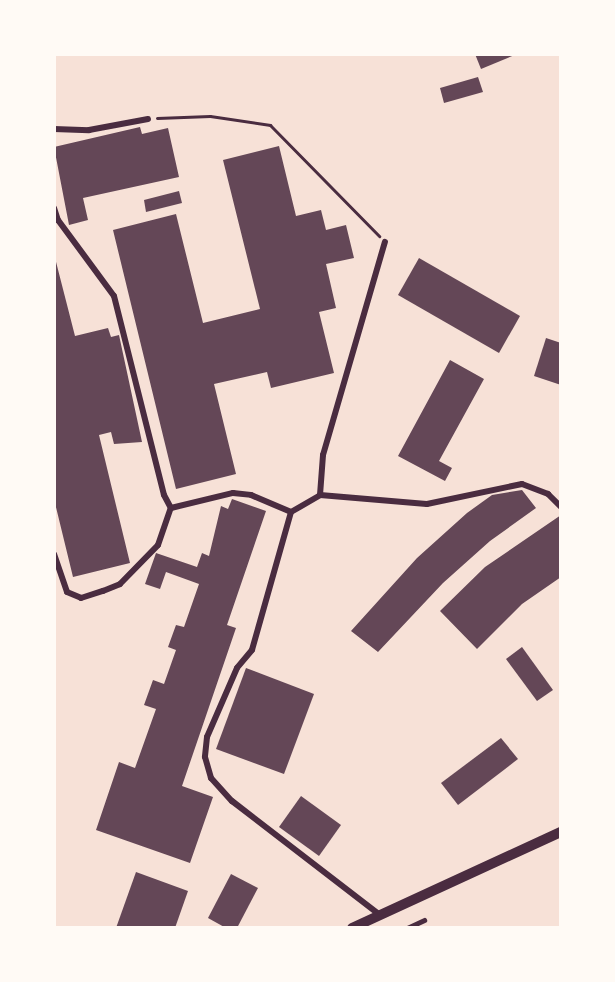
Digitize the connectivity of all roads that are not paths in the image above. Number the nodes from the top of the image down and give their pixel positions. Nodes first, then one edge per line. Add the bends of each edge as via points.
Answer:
1 (148, 119) road end
2 (54, 129) edge
3 (54, 208) edge
4 (385, 242) road end
5 (320, 495) junction
6 (561, 507) edge
7 (171, 508) junction
8 (291, 512) junction
9 (54, 554) edge
10 (561, 832) edge
11 (380, 915) junction
12 (424, 920) dead end
13 (352, 928) edge
14 (407, 928) edge

1 - 2 street via 89,130
3 - 7 street via 58,220 114,296 164,495
4 - 5 street via 323,455
5 - 6 street via 426,504 522,484 548,494
5 - 8 street
7 - 8 street via 233,493 251,495
7 - 9 street via 158,545 138,569 111,587 81,598 67,592
8 - 11 street via 252,650 237,668 207,737 205,757 211,778 232,801
10 - 11 main road
11 - 13 main road
12 - 14 street

